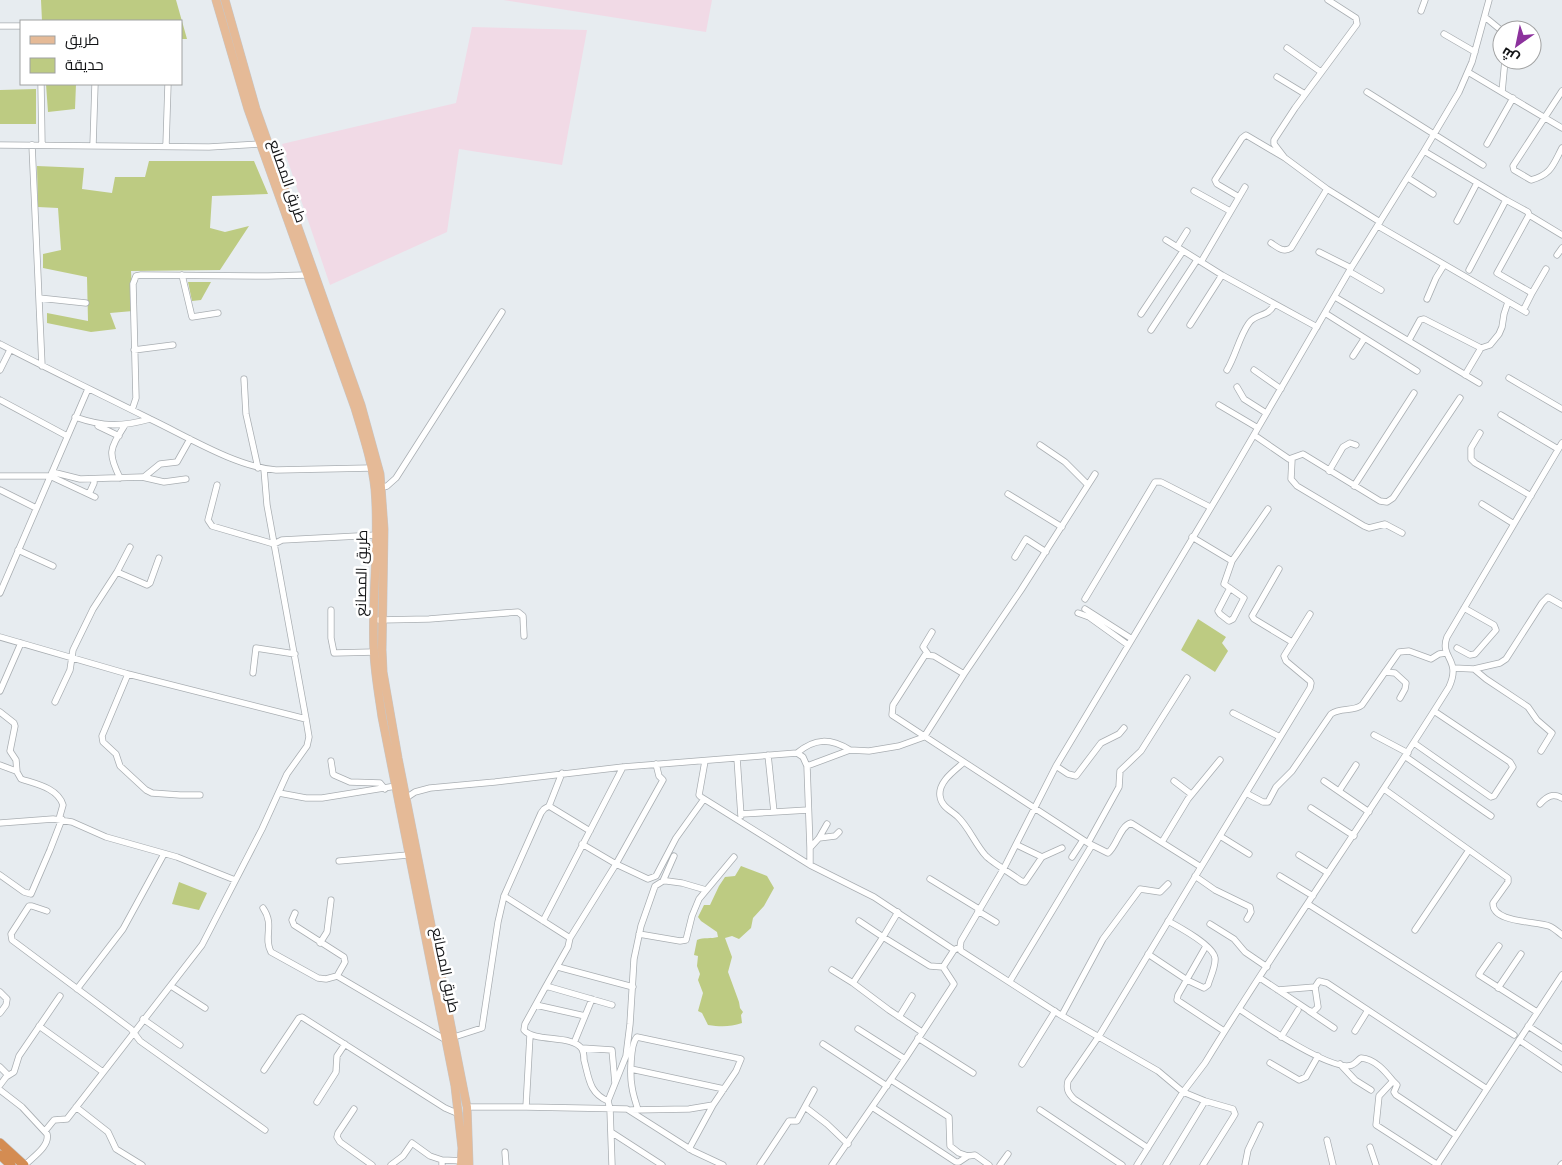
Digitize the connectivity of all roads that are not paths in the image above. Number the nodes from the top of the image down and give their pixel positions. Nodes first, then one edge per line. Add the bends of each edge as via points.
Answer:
1 (216, 0) edge
2 (225, 0) edge
3 (1328, 0) edge
4 (1425, 0) edge
5 (1489, 0) edge
6 (1421, 11) dead end
7 (1485, 17) junction
8 (1492, 23) edge
9 (0, 26) edge
10 (20, 26) edge
11 (1444, 34) dead end
12 (1287, 48) dead end
13 (1475, 52) junction
14 (1505, 70) edge
15 (1322, 72) junction
16 (1468, 72) junction
17 (242, 74) junction
18 (1277, 77) dead end
19 (41, 85) edge
20 (95, 85) edge
21 (168, 85) edge
22 (1562, 91) edge
23 (1367, 92) dead end
24 (1502, 92) junction
25 (1305, 94) junction
26 (1513, 98) junction
27 (1545, 118) junction
28 (1562, 128) edge
29 (1434, 135) junction
30 (260, 144) junction
31 (1486, 144) dead end
32 (0, 145) edge
33 (32, 145) junction
34 (42, 145) junction
35 (93, 145) junction
36 (166, 145) junction
37 (1562, 148) edge
38 (1424, 152) junction
39 (1285, 158) junction
40 (1483, 165) dead end
41 (1408, 178) junction
42 (1477, 183) junction
43 (1245, 187) dead end
44 (1327, 189) junction
45 (1194, 191) dead end
46 (1433, 194) dead end
47 (1239, 197) junction
48 (1506, 200) junction
49 (1230, 211) junction
50 (1529, 215) junction
51 (1457, 221) dead end
52 (1379, 224) junction
53 (1187, 231) dead end
54 (1562, 235) edge
55 (1166, 240) dead end
56 (1271, 243) dead end
57 (1177, 247) junction
58 (1562, 248) edge
59 (1183, 251) junction
60 (1319, 252) dead end
61 (1557, 255) dead end
62 (1199, 261) junction
63 (1444, 265) junction
64 (1546, 269) dead end
65 (1350, 270) junction
66 (1469, 270) dead end
67 (182, 275) junction
68 (306, 275) junction
69 (1222, 275) junction
70 (1381, 290) dead end
71 (1532, 293) junction
72 (1335, 296) junction
73 (39, 298) junction
74 (1427, 300) dead end
75 (1508, 302) junction
76 (86, 303) dead end
77 (321, 304) junction
78 (1274, 304) junction
79 (502, 312) dead end
80 (1325, 313) junction
81 (218, 314) dead end
82 (1141, 314) dead end
83 (1190, 325) dead end
84 (1317, 327) junction
85 (1150, 330) dead end
86 (1364, 339) junction
87 (1409, 340) junction
88 (0, 344) edge
89 (172, 345) dead end
90 (1481, 348) junction
91 (10, 350) junction
92 (134, 350) junction
93 (1353, 356) dead end
94 (42, 366) junction
95 (0, 370) edge
96 (1227, 370) dead end
97 (1254, 370) dead end
98 (1417, 371) dead end
99 (1466, 375) junction
100 (1509, 378) dead end
101 (244, 379) dead end
102 (1479, 383) dead end
103 (1237, 387) dead end
104 (88, 389) junction
105 (1281, 389) junction
106 (1414, 393) dead end
107 (1460, 398) dead end
108 (0, 400) edge
109 (1219, 405) dead end
110 (1562, 409) edge
111 (132, 410) junction
112 (1266, 413) junction
113 (1501, 415) dead end
114 (75, 417) junction
115 (150, 419) junction
116 (93, 423) junction
117 (126, 425) junction
118 (1258, 428) junction
119 (1480, 432) dead end
120 (1254, 435) junction
121 (66, 436) junction
122 (119, 436) junction
123 (190, 439) junction
124 (1562, 443) edge
125 (1040, 445) dead end
126 (1356, 445) dead end
127 (1558, 449) junction
128 (1292, 459) junction
129 (261, 468) junction
130 (372, 468) junction
131 (1329, 471) junction
132 (51, 474) junction
133 (1095, 474) dead end
134 (0, 476) edge
135 (144, 477) junction
136 (120, 478) junction
137 (94, 479) junction
138 (186, 479) dead end
139 (217, 485) dead end
140 (1088, 485) junction
141 (1354, 486) junction
142 (378, 488) junction
143 (0, 490) edge
144 (1008, 494) dead end
145 (1531, 496) junction
146 (1482, 504) dead end
147 (1210, 507) junction
148 (36, 508) junction
149 (1268, 509) dead end
150 (1514, 524) junction
151 (1062, 527) junction
152 (1402, 533) dead end
153 (377, 535) junction
154 (1192, 537) junction
155 (274, 544) junction
156 (130, 546) dead end
157 (18, 550) junction
158 (1046, 552) junction
159 (1015, 557) dead end
160 (158, 558) dead end
161 (1232, 561) junction
162 (53, 566) dead end
163 (1279, 569) dead end
164 (117, 572) junction
165 (1230, 588) junction
166 (0, 593) edge
167 (1086, 599) dead end
168 (1562, 604) edge
169 (1464, 608) junction
170 (1085, 609) dead end
171 (331, 610) dead end
172 (1078, 613) dead end
173 (1310, 614) dead end
174 (378, 620) junction
175 (932, 632) dead end
176 (524, 636) dead end
177 (0, 637) edge
178 (1132, 639) junction
179 (1292, 642) junction
180 (20, 643) junction
181 (1128, 645) junction
182 (1457, 648) dead end
183 (374, 652) junction
184 (1446, 653) junction
185 (295, 654) junction
186 (928, 654) junction
187 (72, 658) junction
188 (1454, 668) junction
189 (1474, 669) junction
190 (253, 672) dead end
191 (1385, 672) junction
192 (128, 674) junction
193 (964, 674) junction
194 (1187, 678) dead end
195 (0, 691) edge
196 (1400, 698) dead end
197 (55, 702) dead end
198 (1434, 711) junction
199 (0, 712) edge
200 (1234, 713) dead end
201 (306, 719) junction
202 (1124, 728) dead end
203 (1374, 735) dead end
204 (924, 737) junction
205 (1280, 737) junction
206 (1414, 743) junction
207 (850, 750) junction
208 (1541, 751) dead end
209 (797, 753) junction
210 (768, 755) junction
211 (1407, 755) junction
212 (737, 758) junction
213 (1220, 760) dead end
214 (331, 761) dead end
215 (705, 761) junction
216 (963, 763) junction
217 (656, 764) junction
218 (0, 765) edge
219 (1356, 765) dead end
220 (807, 766) junction
221 (1056, 766) junction
222 (622, 767) junction
223 (16, 771) junction
224 (562, 773) junction
225 (1174, 780) dead end
226 (1324, 781) dead end
227 (396, 786) junction
228 (385, 789) junction
229 (1384, 789) junction
230 (1339, 791) junction
231 (279, 793) junction
232 (1246, 793) junction
233 (1191, 794) junction
234 (200, 795) dead end
235 (406, 798) junction
236 (1562, 798) edge
237 (704, 800) junction
238 (1540, 804) dead end
239 (549, 806) junction
240 (1034, 808) junction
241 (1311, 808) dead end
242 (808, 810) junction
243 (774, 812) junction
244 (1369, 812) junction
245 (741, 814) junction
246 (1491, 816) dead end
247 (60, 819) junction
248 (0, 823) edge
249 (742, 823) junction
250 (827, 824) dead end
251 (590, 831) junction
252 (839, 832) dead end
253 (1220, 836) junction
254 (1354, 836) junction
255 (819, 838) junction
256 (1087, 842) junction
257 (1162, 842) junction
258 (582, 844) junction
259 (1017, 845) junction
260 (810, 848) junction
261 (1062, 848) dead end
262 (1469, 850) junction
263 (164, 854) junction
264 (1249, 854) dead end
265 (408, 855) junction
266 (1299, 855) dead end
267 (674, 856) dead end
268 (1042, 857) junction
269 (1072, 857) dead end
270 (734, 858) dead end
271 (339, 860) dead end
272 (616, 864) junction
273 (810, 865) junction
274 (1201, 867) junction
275 (1004, 868) junction
276 (1328, 873) junction
277 (0, 875) edge
278 (1195, 876) junction
279 (1280, 876) dead end
280 (930, 879) dead end
281 (235, 880) junction
282 (663, 881) junction
283 (1168, 884) dead end
284 (706, 890) junction
285 (504, 896) junction
286 (1313, 896) junction
287 (331, 900) dead end
288 (1308, 904) junction
289 (263, 908) dead end
290 (978, 910) junction
291 (47, 911) dead end
292 (898, 912) junction
293 (295, 913) dead end
294 (1247, 919) dead end
295 (543, 921) junction
296 (859, 921) dead end
297 (1168, 921) junction
298 (996, 922) dead end
299 (1210, 924) dead end
300 (1415, 930) dead end
301 (639, 934) junction
302 (1562, 935) edge
303 (883, 937) junction
304 (570, 938) junction
305 (320, 943) junction
306 (1206, 946) junction
307 (1499, 946) dead end
308 (957, 948) junction
309 (1148, 954) junction
310 (1521, 954) dead end
311 (558, 967) junction
312 (943, 967) junction
313 (1267, 967) junction
314 (832, 970) dead end
315 (337, 976) junction
316 (1562, 976) edge
317 (1260, 978) junction
318 (1187, 980) junction
319 (1010, 981) junction
320 (852, 983) junction
321 (1556, 985) junction
322 (171, 986) junction
323 (546, 986) junction
324 (1315, 986) junction
325 (633, 988) junction
326 (1498, 988) junction
327 (77, 989) junction
328 (1562, 989) edge
329 (1278, 990) junction
330 (0, 992) edge
331 (60, 996) dead end
332 (912, 996) dead end
333 (592, 999) junction
334 (536, 1005) junction
335 (612, 1005) dead end
336 (205, 1008) dead end
337 (1239, 1009) junction
338 (1298, 1010) dead end
339 (1308, 1010) junction
340 (1368, 1010) junction
341 (1055, 1011) junction
342 (1537, 1012) junction
343 (0, 1013) edge
344 (1062, 1015) junction
345 (585, 1016) junction
346 (899, 1017) junction
347 (143, 1019) junction
348 (39, 1026) junction
349 (1528, 1026) junction
350 (1334, 1028) dead end
351 (858, 1029) dead end
352 (1224, 1031) junction
353 (1354, 1031) dead end
354 (133, 1032) junction
355 (922, 1032) junction
356 (530, 1034) junction
357 (1099, 1036) junction
358 (1281, 1037) junction
359 (450, 1038) junction
360 (918, 1038) junction
361 (1516, 1038) junction
362 (574, 1043) junction
363 (345, 1044) junction
364 (823, 1044) dead end
365 (180, 1045) dead end
366 (582, 1048) junction
367 (1562, 1048) edge
368 (1318, 1056) junction
369 (905, 1058) junction
370 (1270, 1063) dead end
371 (1022, 1064) dead end
372 (1340, 1064) junction
373 (0, 1067) edge
374 (632, 1069) junction
375 (1562, 1069) edge
376 (264, 1070) dead end
377 (104, 1072) junction
378 (973, 1073) dead end
379 (8, 1075) junction
380 (891, 1080) junction
381 (1393, 1081) junction
382 (0, 1085) edge
383 (615, 1085) junction
384 (887, 1086) junction
385 (724, 1089) junction
386 (1487, 1089) junction
387 (0, 1090) edge
388 (814, 1090) dead end
389 (1371, 1090) dead end
390 (1183, 1092) junction
391 (608, 1101) junction
392 (1205, 1101) junction
393 (316, 1102) dead end
394 (713, 1105) junction
395 (526, 1107) junction
396 (805, 1107) junction
397 (872, 1107) junction
398 (76, 1108) junction
399 (467, 1108) junction
400 (354, 1109) dead end
401 (610, 1109) junction
402 (635, 1110) junction
403 (1040, 1110) dead end
404 (459, 1114) junction
405 (1260, 1125) dead end
406 (266, 1130) dead end
407 (45, 1131) junction
408 (611, 1132) junction
409 (1456, 1135) junction
410 (1327, 1140) dead end
411 (0, 1143) edge
412 (848, 1144) junction
413 (950, 1146) junction
414 (1370, 1147) dead end
415 (1148, 1148) junction
416 (689, 1149) junction
417 (505, 1152) dead end
418 (1008, 1154) dead end
419 (0, 1155) edge
420 (968, 1156) junction
421 (948, 1157) junction
422 (442, 1163) edge
423 (465, 1163) edge
424 (11, 1165) edge
425 (24, 1165) edge
426 (142, 1165) edge
427 (372, 1165) edge
428 (391, 1165) edge
429 (506, 1165) edge
430 (612, 1165) edge
431 (662, 1165) edge
432 (723, 1165) edge
433 (760, 1165) edge
434 (832, 1165) edge
435 (989, 1165) edge
436 (1000, 1165) edge
437 (1122, 1165) edge
438 (1136, 1165) edge
439 (1166, 1165) edge
440 (1203, 1165) edge
441 (1245, 1165) edge
442 (1333, 1165) edge
443 (1376, 1165) edge
444 (1438, 1165) edge

1 - 17 main road, طريق المصانع
2 - 17 main road, طريق المصانع
3 - 15 street via 1358,21
4 - 6 street
5 - 7 street
7 - 8 street
7 - 13 street
9 - 10 street
11 - 13 street
12 - 15 street
13 - 16 street
14 - 24 street
15 - 25 street
16 - 24 street
16 - 29 street
17 - 30 main road, طريق المصانع via 248,109
17 - 77 main road, طريق المصانع
18 - 25 street
19 - 34 street
20 - 35 street
21 - 36 street
22 - 27 street
23 - 29 street
24 - 26 street
25 - 39 street via 1274,140
26 - 27 street
26 - 31 street
27 - 28 street
27 - 37 street via 1513,166 1514,170 1531,180 1543,176
29 - 38 street
29 - 40 street
30 - 36 street
30 - 68 main road, طريق المصانع
32 - 33 street
33 - 34 street
33 - 73 street
34 - 35 street
35 - 36 street
38 - 41 street
38 - 42 street
39 - 44 street
39 - 47 street via 1244,136 1215,180 1216,184
41 - 46 street
41 - 52 street
42 - 48 street
42 - 51 street
43 - 47 street
44 - 52 street
44 - 56 street via 1291,248 1282,250
45 - 49 street
47 - 49 street
48 - 50 street
48 - 66 street
49 - 62 street
50 - 54 street
50 - 71 street via 1497,273
52 - 63 street
52 - 65 street
53 - 57 street
55 - 57 street
57 - 59 street
58 - 61 street
59 - 62 street
59 - 82 street
60 - 65 street
62 - 69 street
62 - 85 street
63 - 74 street
63 - 75 street
64 - 71 street
65 - 70 street
65 - 72 street
67 - 68 street
67 - 81 street via 192,317
67 - 92 street via 141,275 135,278
68 - 77 main road, طريق المصانع
69 - 78 street
69 - 83 street
71 - 75 street via 1525,309
72 - 80 street
72 - 87 street
73 - 76 street
73 - 94 street
75 - 90 street via 1499,334 1490,345
77 - 130 main road, طريق المصانع
77 - 142 main road, طريق المصانع via 368,425 377,460
78 - 84 street
78 - 96 street via 1269,312 1249,323
79 - 142 street via 396,478
80 - 84 street
80 - 86 street
84 - 105 street
86 - 93 street
86 - 98 street
87 - 90 street via 1420,320 1424,319
87 - 99 street
88 - 91 street
89 - 92 street
90 - 99 street
91 - 94 street
91 - 95 street
92 - 111 street via 136,398
94 - 104 street
97 - 105 street
99 - 102 street
100 - 110 street
101 - 129 street via 246,414
103 - 112 street via 1244,399
104 - 111 street
104 - 114 street
105 - 112 street
106 - 141 street
107 - 141 street via 1390,500 1384,502
108 - 121 street
109 - 118 street
111 - 115 street
112 - 118 street
113 - 127 street
114 - 116 street
114 - 121 street
115 - 117 street
115 - 123 street
116 - 117 street
116 - 122 street
117 - 122 street
118 - 120 street
119 - 145 street via 1471,448 1471,459
120 - 128 street
120 - 147 street
121 - 132 street
122 - 136 street via 112,446 111,455
123 - 129 street
123 - 135 street via 177,462 160,464
124 - 127 street
125 - 140 street via 1065,462
126 - 131 street via 1345,445
127 - 145 street
128 - 131 street via 1303,454
128 - 152 street via 1291,479 1297,486 1364,526 1385,524
129 - 130 street
129 - 155 street
130 - 142 main road, طريق المصانع
131 - 141 street
132 - 134 street
132 - 137 street via 80,480
132 - 137 street via 92,496
132 - 148 street
133 - 140 street
135 - 136 street
135 - 138 street via 161,482
136 - 137 street
139 - 155 street via 208,520 212,526
140 - 151 street
142 - 153 main road, طريق المصانع
142 - 174 main road, طريق المصانع via 384,554
143 - 148 street
144 - 151 street
145 - 150 street
146 - 150 street
147 - 154 street
147 - 167 street via 1156,482
148 - 157 street
149 - 161 street
150 - 169 street
151 - 158 street
153 - 155 street via 282,540
153 - 174 main road, طريق المصانع
154 - 161 street
154 - 178 street
155 - 185 street
156 - 164 street
157 - 162 street
157 - 166 street
158 - 159 street via 1026,539
158 - 193 street
160 - 164 street via 147,585
161 - 165 street via 1224,582
163 - 179 street via 1252,616
164 - 187 street via 93,609
165 - 165 street via 1244,598 1229,621 1218,611
168 - 189 street via 1548,597 1506,659
169 - 182 street via 1494,625 1496,630 1475,654 1470,655
169 - 184 street via 1445,641
170 - 178 street
171 - 183 street via 334,653
172 - 181 street via 1089,617
173 - 179 street
174 - 176 street via 518,612 523,616
174 - 183 main road, طريق المصانع
174 - 235 main road, طريق المصانع via 383,672
175 - 186 street via 924,647
177 - 180 street
178 - 181 street
179 - 205 street via 1284,658 1308,679 1311,686
180 - 187 street
180 - 195 street
181 - 221 street
183 - 227 main road, طريق المصانع via 382,717
184 - 188 street
184 - 191 street via 1430,659 1402,651 1396,654
185 - 190 street via 256,648
185 - 201 street
186 - 193 street
186 - 204 street via 922,658 891,709 894,718
187 - 192 street
187 - 197 street
188 - 189 street
188 - 198 street via 1452,681
189 - 208 street via 1528,707 1551,731 1552,735
191 - 196 street via 1395,673 1406,683
191 - 232 street via 1360,707 1331,714 1268,802
192 - 201 street
192 - 234 street via 102,736 103,742 116,754 120,766 146,790
193 - 204 street
194 - 256 street via 1141,751 1120,771 1119,787
198 - 206 street
198 - 206 street via 1513,767 1494,796 1490,797
199 - 223 street via 15,726 10,751 16,760
200 - 205 street
201 - 231 street via 307,746 290,769
202 - 221 street via 1101,743 1076,776
203 - 211 street
204 - 207 street via 899,746 869,751
204 - 216 street
205 - 232 street
206 - 211 street
207 - 209 street via 837,742 816,742
207 - 220 street
209 - 210 street
209 - 220 street
210 - 212 street
210 - 243 street
211 - 229 street
211 - 246 street
212 - 215 street
212 - 245 street
213 - 233 street
214 - 228 street via 334,776 350,782 380,783
215 - 217 street
215 - 237 street via 699,795
216 - 240 street
216 - 275 street via 944,782 940,798 964,824 987,858
217 - 222 street
217 - 272 street via 659,776 664,780
218 - 223 street
219 - 230 street
220 - 242 street
221 - 240 street
222 - 224 street
222 - 251 street
223 - 247 street via 21,779 58,795 64,805
224 - 235 street via 430,788
224 - 239 street
225 - 233 street
226 - 230 street
227 - 228 street
227 - 265 main road, طريق المصانع
228 - 231 street via 322,798
229 - 244 street
229 - 262 street
230 - 244 street
231 - 281 street
232 - 253 street
233 - 257 street
235 - 359 main road, طريق المصانع
236 - 238 street via 1550,796
237 - 249 street
237 - 272 street via 676,838 656,876 648,878
239 - 251 street
239 - 285 street via 540,813
240 - 256 street
240 - 259 street
241 - 254 street
242 - 243 street
242 - 260 street
243 - 245 street
244 - 254 street
245 - 249 street
247 - 248 street
247 - 263 street
247 - 277 street via 31,894
249 - 273 street
250 - 255 street
251 - 258 street
252 - 255 street via 835,836
253 - 264 street
253 - 274 street
254 - 276 street
255 - 260 street
256 - 257 street via 1108,853 1129,823
256 - 269 street
256 - 319 street
257 - 274 street
258 - 272 street
258 - 295 street
259 - 268 street
259 - 275 street
260 - 273 street
261 - 268 street
262 - 300 street
262 - 302 street via 1509,879 1492,903 1496,912 1516,920 1549,926
263 - 281 street
263 - 327 street via 123,929
265 - 271 street
265 - 359 main road, طريق المصانع
266 - 276 street
267 - 282 street
268 - 275 street via 1025,882
270 - 284 street
272 - 304 street
273 - 292 street
274 - 278 street
275 - 290 street
276 - 286 street
278 - 294 street via 1250,907
278 - 297 street
279 - 286 street
280 - 290 street
281 - 322 street via 202,945
282 - 284 street
282 - 301 street via 655,886
283 - 344 street via 1160,892 1140,889 1103,940
284 - 301 street via 698,901 685,941
285 - 295 street
285 - 359 street via 483,1026
286 - 288 street
287 - 305 street via 327,932
288 - 313 street
288 - 361 street
289 - 315 street via 269,921 271,952 318,978
290 - 298 street
290 - 308 street
291 - 327 street via 29,906 11,937
292 - 303 street
292 - 308 street
293 - 305 street via 292,922
295 - 304 street
296 - 303 street
297 - 306 street
297 - 309 street
299 - 313 street via 1237,941 1245,952
301 - 325 street
303 - 312 street via 930,966
303 - 320 street
304 - 311 street
305 - 315 street via 345,960
306 - 318 street
306 - 318 street via 1215,960 1208,986
307 - 326 street via 1479,974
308 - 312 street
308 - 319 street
309 - 318 street
309 - 357 street
310 - 326 street
311 - 323 street
311 - 325 street
312 - 355 street via 954,983
313 - 317 street
314 - 320 street
315 - 359 street
316 - 321 street
317 - 329 street
317 - 337 street
318 - 352 street via 1177,1000
319 - 341 street
320 - 346 street
321 - 328 street
321 - 342 street
322 - 336 street
322 - 347 street
323 - 333 street
323 - 334 street
324 - 329 street
324 - 339 street via 1318,1007 1313,1012
324 - 340 street via 1322,981
325 - 383 street via 626,1056
326 - 342 street
327 - 354 street
329 - 339 street
330 - 343 street via 8,999
331 - 348 street
332 - 346 street
333 - 335 street
333 - 345 street
334 - 345 street
334 - 356 street via 525,1024 524,1030
337 - 352 street
337 - 358 street
338 - 358 street
339 - 350 street
340 - 353 street
340 - 386 street
341 - 344 street
341 - 371 street
342 - 349 street
344 - 357 street
345 - 362 street
346 - 355 street
347 - 354 street
347 - 365 street
348 - 377 street
348 - 379 street via 19,1056 14,1072
349 - 361 street
349 - 367 street
351 - 369 street
352 - 390 street
354 - 377 street
354 - 406 street via 140,1041
355 - 360 street
356 - 362 street
356 - 395 street
357 - 390 street via 1158,1072
357 - 415 street via 1066,1088 1074,1099
358 - 368 street
359 - 399 main road, طريق المصانع
359 - 404 main road, طريق المصانع
360 - 369 street
360 - 378 street
361 - 375 street
361 - 386 street
362 - 366 street
363 - 376 street via 301,1017
363 - 393 street via 337,1056 336,1072
363 - 404 street
364 - 384 street
366 - 383 street via 612,1050
366 - 391 street via 592,1088 598,1097
368 - 370 street via 1306,1077 1299,1080
368 - 372 street
369 - 380 street
372 - 381 street via 1351,1065 1366,1058 1383,1068
372 - 389 street via 1354,1080
373 - 379 street
374 - 385 street
374 - 385 street via 634,1040 637,1037 741,1059
374 - 402 street
377 - 398 street
379 - 382 street
380 - 384 street
380 - 413 street via 949,1117
381 - 409 street via 1397,1085 1396,1095
381 - 444 street via 1379,1096 1376,1125
383 - 391 street
384 - 397 street
385 - 394 street
386 - 409 street
387 - 407 street
388 - 396 street
390 - 392 street
390 - 415 street
391 - 401 street
392 - 439 street
392 - 440 street via 1229,1107 1235,1114
394 - 402 street
394 - 416 street
395 - 399 street
395 - 401 street
396 - 412 street
396 - 433 street via 796,1121 789,1121
397 - 412 street
397 - 421 street
398 - 407 street via 67,1119 54,1120
398 - 426 street via 108,1132 116,1149
399 - 423 main road, طريق المصانع
400 - 427 street via 337,1137
401 - 402 street
401 - 408 street
402 - 416 street
403 - 437 street
404 - 423 main road, طريق المصانع
405 - 441 street
407 - 425 street via 46,1144
408 - 430 street
408 - 431 street
409 - 444 street
410 - 442 street
411 - 425 highway
412 - 434 street
413 - 420 street
413 - 421 street
414 - 443 street
415 - 438 street
416 - 432 street
417 - 429 street
418 - 436 street
419 - 424 highway
420 - 421 street via 959,1162
420 - 435 street via 975,1155
422 - 423 street
422 - 428 street via 412,1143

